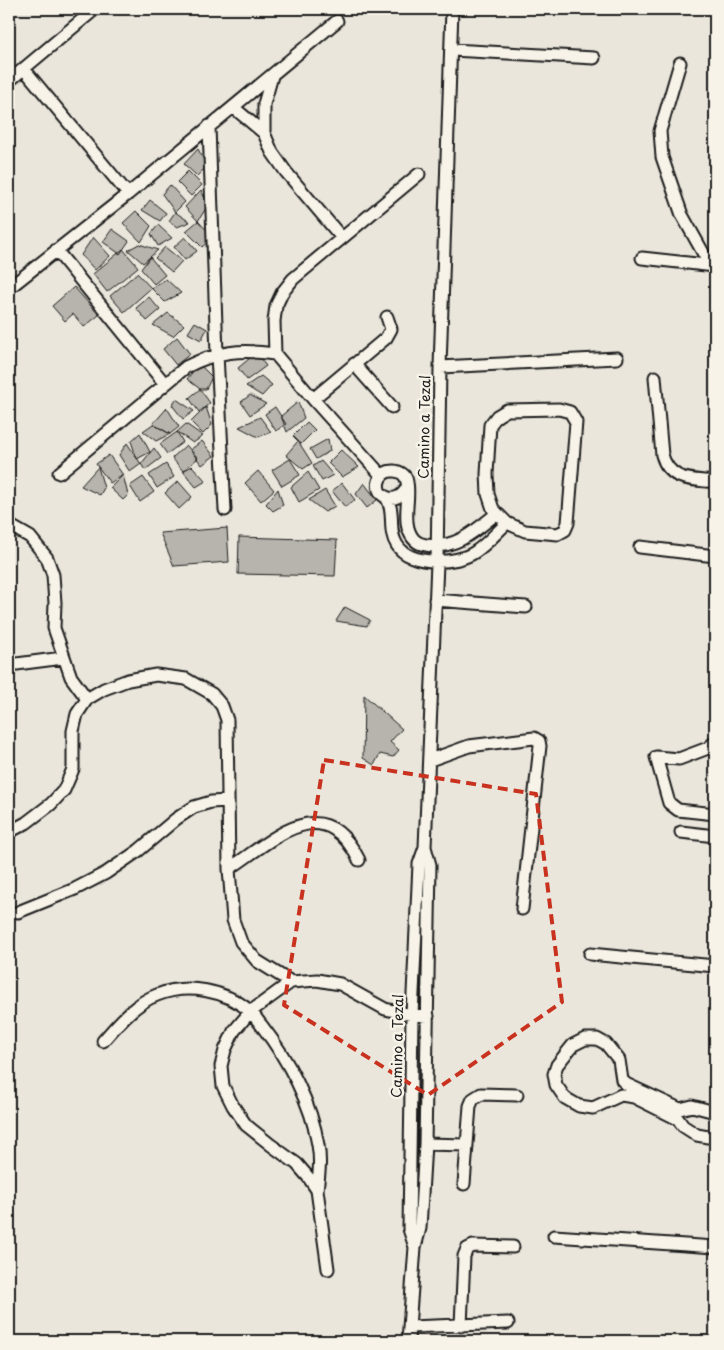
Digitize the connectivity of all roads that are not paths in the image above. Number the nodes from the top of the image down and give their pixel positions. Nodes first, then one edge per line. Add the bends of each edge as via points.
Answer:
1 (95, 9) edge
2 (452, 9) edge
3 (337, 21) dead end
4 (452, 50) junction
5 (594, 58) dead end
6 (680, 63) dead end
7 (24, 69) junction
8 (272, 76) junction
9 (9, 81) edge
10 (233, 107) junction
11 (209, 126) junction
12 (264, 133) junction
13 (419, 174) dead end
14 (128, 194) junction
15 (342, 238) junction
16 (56, 250) junction
17 (642, 258) dead end
18 (712, 265) edge
19 (9, 288) edge
20 (387, 317) dead end
21 (217, 354) junction
22 (276, 354) junction
23 (617, 358) dead end
24 (354, 364) junction
25 (440, 367) junction
26 (655, 377) dead end
27 (165, 384) junction
28 (313, 399) junction
29 (392, 408) dead end
30 (59, 472) dead end
31 (382, 476) junction
32 (715, 482) edge
33 (407, 488) junction
34 (386, 497) junction
35 (225, 510) dead end
36 (496, 514) junction
37 (507, 523) junction
38 (9, 525) edge
39 (437, 547) junction
40 (640, 547) dead end
41 (715, 556) edge
42 (437, 563) junction
43 (435, 600) junction
44 (526, 607) dead end
45 (63, 658) junction
46 (9, 665) edge
47 (87, 699) junction
48 (715, 742) edge
49 (430, 760) junction
50 (227, 801) junction
51 (715, 814) edge
52 (9, 832) edge
53 (681, 832) dead end
54 (715, 836) edge
55 (425, 847) junction
56 (358, 860) dead end
57 (229, 869) junction
58 (522, 909) dead end
59 (18, 912) dead end
60 (590, 954) dead end
61 (715, 966) edge
62 (291, 982) junction
63 (250, 1012) junction
64 (412, 1015) junction
65 (428, 1016) junction
66 (103, 1041) dead end
67 (517, 1095) dead end
68 (715, 1112) edge
69 (715, 1133) edge
70 (425, 1144) junction
71 (467, 1145) junction
72 (464, 1184) dead end
73 (317, 1190) junction
74 (554, 1236) dead end
75 (715, 1246) edge
76 (415, 1247) junction
77 (513, 1247) dead end
78 (328, 1269) dead end
79 (508, 1323) dead end
80 (461, 1326) junction
81 (410, 1328) junction
82 (408, 1341) edge

1 - 7 street
2 - 4 street, Camino a Tezal
3 - 8 street
4 - 5 street
4 - 25 street, Camino a Tezal
6 - 18 street via 660,131 662,158 682,215
7 - 9 street
7 - 14 street
8 - 10 street
8 - 12 street via 264,104
10 - 11 street
10 - 12 street
11 - 14 street
11 - 21 street
12 - 15 street via 286,172
13 - 15 street
14 - 16 street
15 - 22 street via 293,279 282,293 274,321
16 - 19 street
16 - 27 street
17 - 18 street
20 - 24 street via 391,329 389,334
21 - 22 street via 256,351
21 - 27 street via 186,366
21 - 35 street
22 - 28 street
23 - 25 street
24 - 28 street
24 - 29 street
25 - 39 street, Camino a Tezal
26 - 32 street via 665,464 677,476
27 - 30 street
28 - 31 street
31 - 33 street via 396,470 407,480
31 - 34 street via 379,488
33 - 34 street via 399,498
33 - 39 street via 408,527 412,537 418,544
34 - 42 street via 391,506 392,532 397,546 409,557
36 - 37 street
36 - 37 street via 488,494 490,425 508,410 558,409 570,412 576,422 565,530 558,534 525,531
36 - 39 street via 466,538
37 - 42 street via 475,553
38 - 45 street via 30,538 47,558 53,575 54,628
39 - 42 street, Camino a Tezal
40 - 41 street
42 - 43 street, Camino a Tezal
43 - 44 street
43 - 49 street, Camino a Tezal
45 - 46 street
45 - 47 street via 71,677
47 - 50 street via 104,688 156,675 186,679 212,694 222,706 227,720
47 - 52 street via 77,714 72,769 64,790 51,804
48 - 51 street via 679,759 656,757 669,803 678,810
49 - 55 street, Camino a Tezal
49 - 58 street via 469,746 534,738 538,741
50 - 57 street
50 - 59 street via 194,807 106,873
53 - 54 street
55 - 64 street, Camino a Tezal via 418,864
55 - 65 street, Camino a Tezal via 430,865
56 - 57 street via 346,838 332,827 313,822 297,825 277,835
57 - 62 street via 233,920 241,942 257,961
60 - 61 street
62 - 63 street
62 - 64 street via 317,980 340,984 385,1009
63 - 66 street via 224,995 197,989 178,990 156,995 136,1008
63 - 73 street via 282,1056 310,1115 319,1152
63 - 73 street via 225,1050 220,1066 223,1086 246,1125 297,1164
64 - 65 street
64 - 76 street, Camino a Tezal via 409,1229
65 - 70 street, Camino a Tezal
67 - 71 street via 481,1094 473,1099
68 - 69 street via 692,1106 680,1109 626,1084 622,1080 619,1060 606,1044 597,1039 585,1038 573,1045 554,1074 556,1086 565,1098 579,1106 593,1108 621,1095 634,1097 678,1119 697,1135 708,1137
70 - 71 street
70 - 76 street, Camino a Tezal via 420,1228
71 - 72 street
73 - 78 street
74 - 75 street
76 - 81 street, Camino a Tezal
77 - 80 street via 473,1246 467,1249
79 - 80 street
80 - 81 street
81 - 82 street, Camino a Tezal

